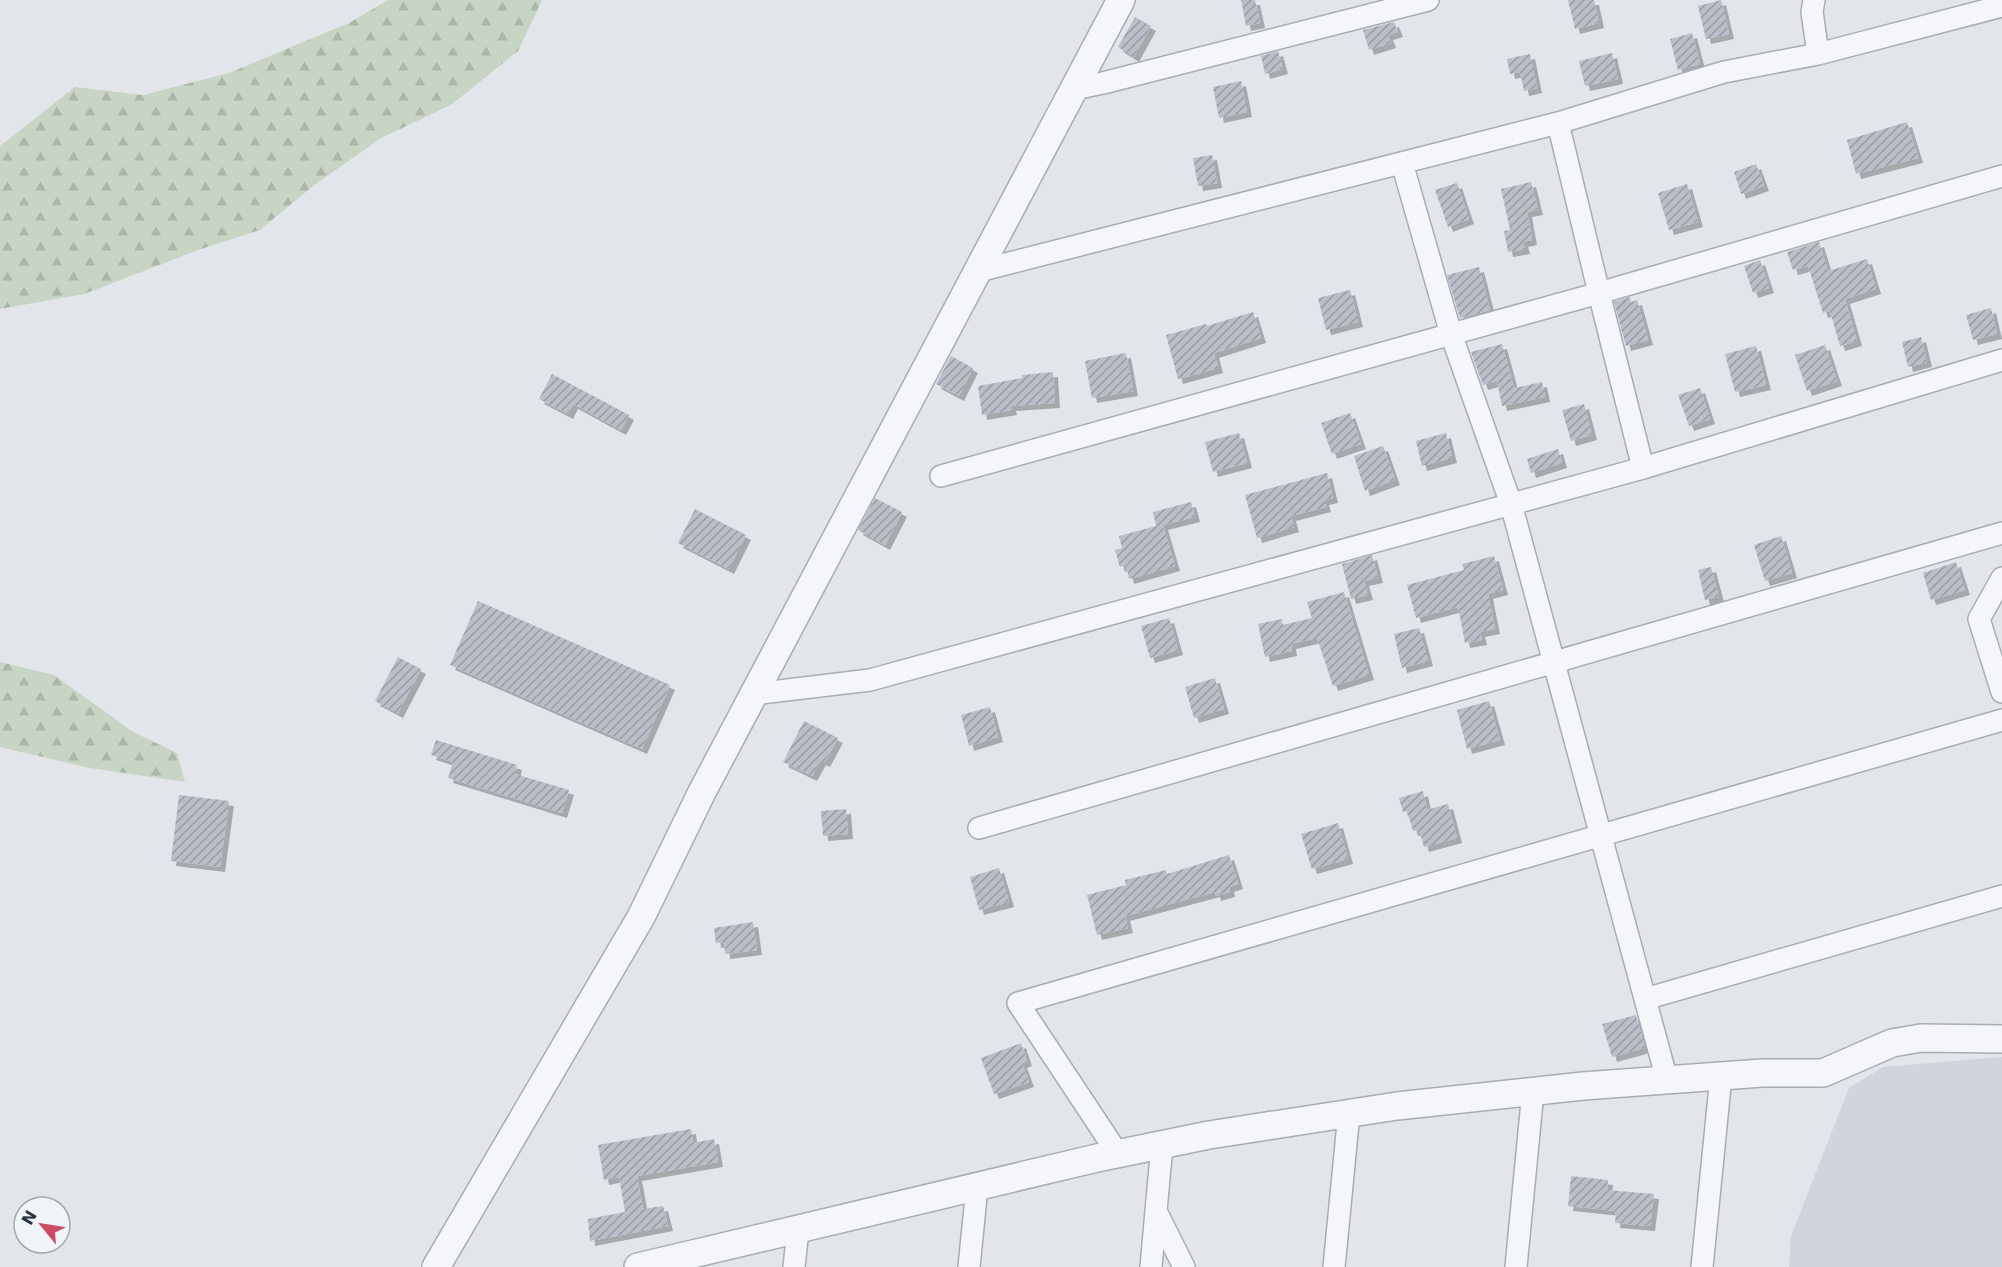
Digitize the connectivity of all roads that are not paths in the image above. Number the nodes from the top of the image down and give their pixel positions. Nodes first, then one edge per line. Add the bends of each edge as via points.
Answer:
1 (1121, 0) edge
2 (1428, 0) edge
3 (1814, 0) edge
4 (2002, 6) edge
5 (1818, 54) junction
6 (1074, 89) junction
7 (1558, 123) junction
8 (1402, 163) junction
9 (2002, 176) edge
10 (978, 271) junction
11 (1599, 293) junction
12 (1451, 334) junction
13 (2002, 360) edge
14 (1643, 468) junction
15 (941, 476) dead end
16 (1511, 504) junction
17 (2002, 533) edge
18 (2002, 578) edge
19 (1553, 662) junction
20 (2002, 692) edge
21 (754, 694) junction
22 (2002, 720) edge
23 (979, 828) dead end
24 (1601, 836) junction
25 (2002, 896) edge
26 (1645, 999) junction
27 (2002, 1039) edge
28 (1721, 1076) junction
29 (1667, 1080) junction
30 (1533, 1091) junction
31 (1349, 1113) junction
32 (1162, 1145) junction
33 (1118, 1154) junction
34 (977, 1187) junction
35 (1156, 1211) junction
36 (798, 1230) junction
37 (436, 1267) edge
38 (638, 1267) edge
39 (794, 1267) edge
40 (969, 1267) edge
41 (1151, 1267) edge
42 (1184, 1267) edge
43 (1334, 1267) edge
44 (1516, 1267) edge
45 (1702, 1267) edge

1 - 6 street
2 - 6 street
3 - 5 street
4 - 5 street
5 - 7 street via 1724,72
6 - 10 street
7 - 8 street
7 - 11 street
8 - 10 street
8 - 12 street
9 - 11 street
10 - 21 street
11 - 12 street
11 - 14 street
12 - 15 street
12 - 16 street
13 - 14 street
14 - 16 street
16 - 19 street
16 - 21 street via 870,680
17 - 19 street
18 - 20 street via 1979,619
19 - 23 street
19 - 24 street
21 - 37 street via 641,917
22 - 24 street
24 - 26 street
24 - 33 street via 1018,1003
25 - 26 street
26 - 29 street
27 - 28 street via 1921,1038 1892,1043 1823,1073
28 - 29 street
28 - 45 street
29 - 30 street
30 - 31 street
30 - 44 street
31 - 32 street
31 - 43 street
32 - 33 street
32 - 35 street
33 - 34 street
34 - 36 street
34 - 40 street
35 - 41 street
35 - 42 street
36 - 38 street
36 - 39 street

